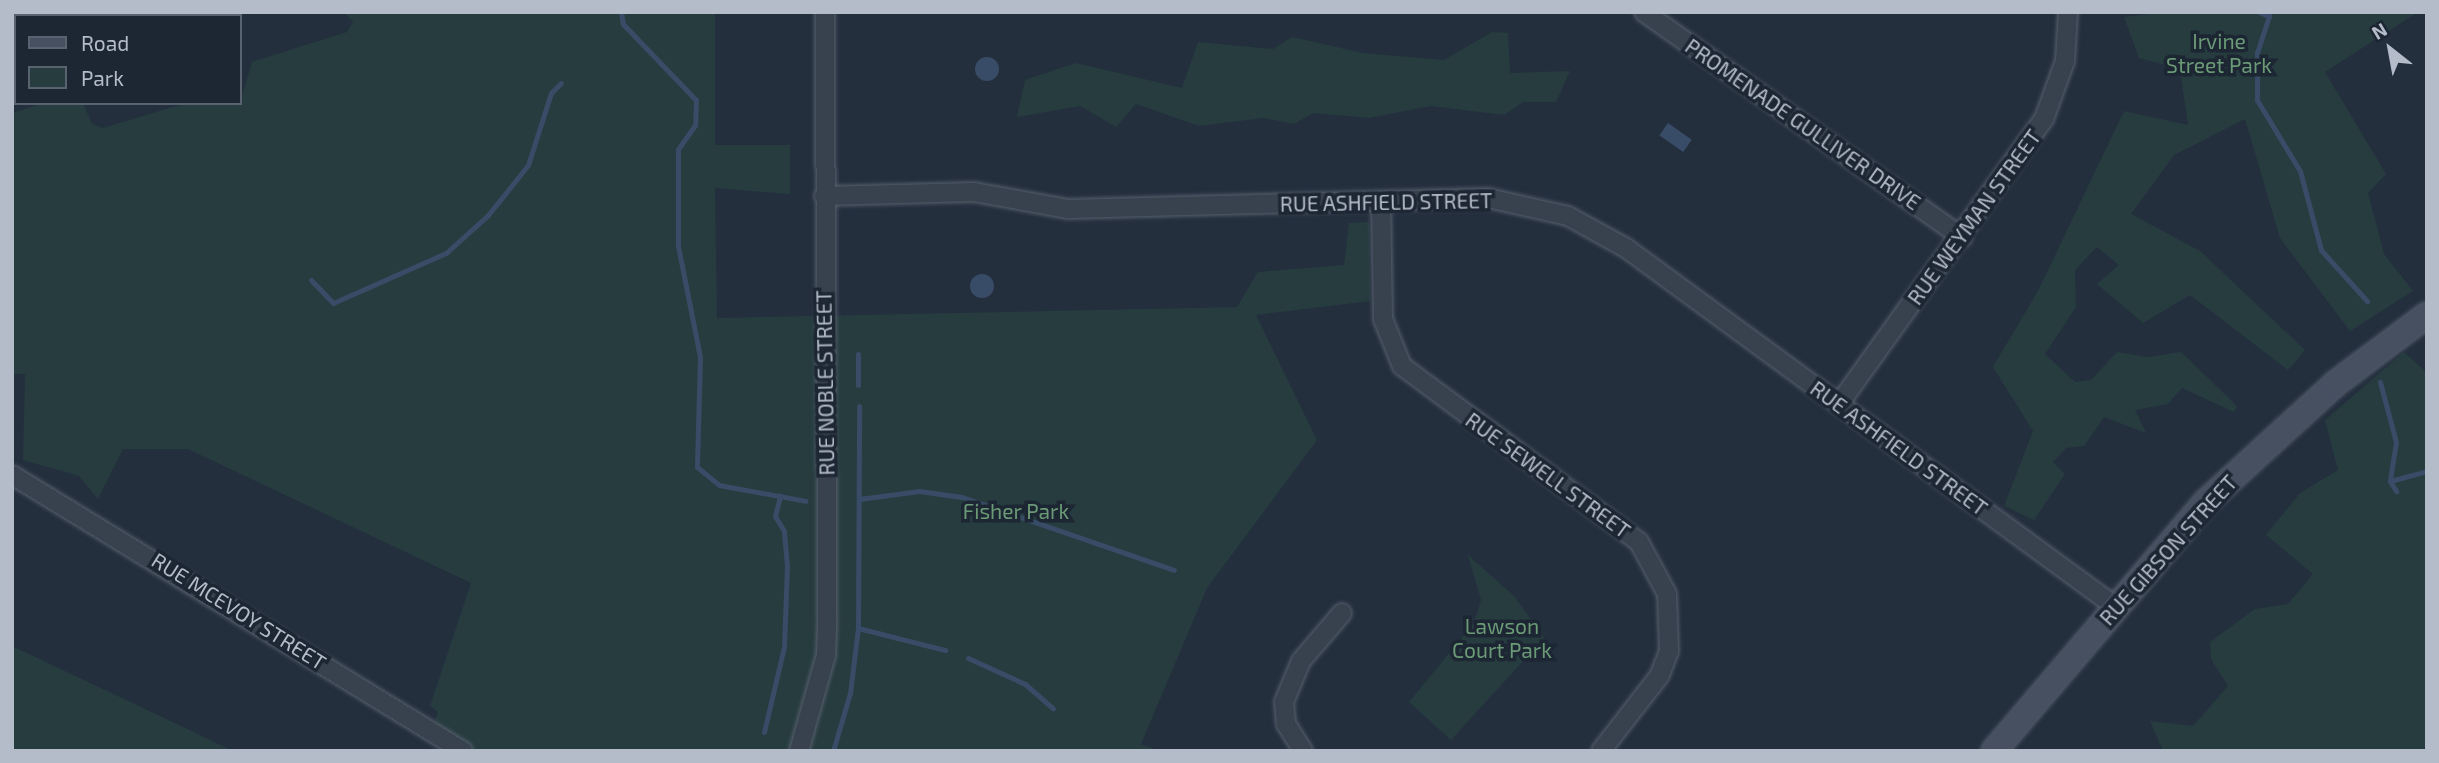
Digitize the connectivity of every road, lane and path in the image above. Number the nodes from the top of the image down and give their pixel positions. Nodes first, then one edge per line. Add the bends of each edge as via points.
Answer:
1 (825, 12) edge
2 (1644, 12) edge
3 (2068, 12) edge
4 (824, 196) junction
5 (1381, 201) junction
6 (1962, 237) junction
7 (2427, 315) edge
8 (1839, 404) junction
9 (12, 475) edge
10 (2116, 607) junction
11 (1342, 612) dead end
12 (463, 751) edge
13 (799, 751) edge
14 (1303, 751) edge
15 (1601, 751) edge
16 (1994, 751) edge

1 - 4 street, RUE NOBLE STREET
2 - 6 street, PROMENADE GULLIVER DRIVE
3 - 6 street, RUE WEYMAN STREET via 2065,61 2044,119
4 - 5 street, RUE ASHFIELD STREET via 974,192 1068,209
4 - 13 street, RUE NOBLE STREET via 826,655
5 - 8 street, RUE ASHFIELD STREET via 1488,198 1568,216 1626,248
5 - 15 street, RUE SEWELL STREET via 1382,320 1402,366 1639,542 1660,575 1671,623 1669,651 1647,699
6 - 8 street, RUE WEYMAN STREET
7 - 10 main road, RUE GIBSON STREET via 2258,453 2207,501
8 - 10 street, RUE ASHFIELD STREET
9 - 12 street, RUE MCEVOY STREET
10 - 16 main road, RUE GIBSON STREET
11 - 14 street via 1301,661 1284,702 1286,724

